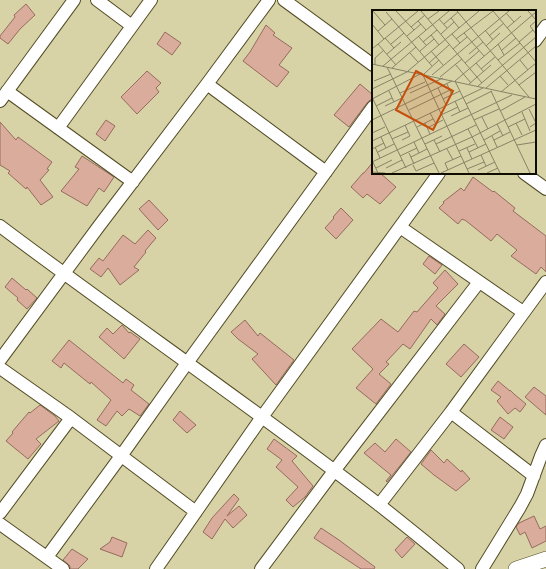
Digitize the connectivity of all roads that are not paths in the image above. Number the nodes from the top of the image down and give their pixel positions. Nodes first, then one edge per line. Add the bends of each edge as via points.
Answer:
1 (74, 0) edge
2 (97, 0) edge
3 (151, 0) edge
4 (269, 0) edge
5 (284, 0) edge
6 (132, 26) junction
7 (546, 26) edge
8 (536, 40) edge
9 (372, 63) edge
10 (207, 84) junction
11 (4, 96) edge
12 (372, 108) edge
13 (58, 128) junction
14 (326, 172) junction
15 (439, 174) edge
16 (526, 174) edge
17 (133, 182) junction
18 (544, 183) edge
19 (0, 226) edge
20 (400, 227) junction
21 (64, 274) junction
22 (479, 282) junction
23 (546, 282) edge
24 (523, 312) junction
25 (0, 360) edge
26 (187, 363) junction
27 (0, 368) edge
28 (451, 412) junction
29 (262, 417) junction
30 (71, 418) junction
31 (546, 445) edge
32 (121, 456) junction
33 (334, 471) junction
34 (534, 476) junction
35 (379, 505) junction
36 (0, 512) edge
37 (196, 512) junction
38 (0, 524) edge
39 (47, 557) junction
40 (546, 559) edge
41 (63, 569) edge
42 (156, 569) edge
43 (261, 569) edge
44 (458, 569) edge
45 (482, 569) edge
46 (516, 569) edge

1 - 11 street
2 - 6 street
3 - 6 street
4 - 10 street
5 - 9 street
6 - 13 street
7 - 8 street
10 - 14 street
10 - 17 street
11 - 13 street
12 - 14 street
13 - 17 street
14 - 26 street
15 - 20 street
16 - 18 street
17 - 21 street
19 - 21 street
20 - 22 street
20 - 29 street
21 - 25 street
21 - 26 street
22 - 24 street
22 - 33 street
23 - 24 street
24 - 28 street
26 - 29 street
26 - 32 street
27 - 30 street
28 - 34 street
28 - 35 street
29 - 33 street
29 - 37 street
30 - 32 street
30 - 36 street
31 - 34 street
32 - 37 street
32 - 39 street
33 - 35 street
33 - 43 street
34 - 45 street via 520,507
35 - 44 street
37 - 42 street
38 - 39 street
39 - 41 street
40 - 46 street

